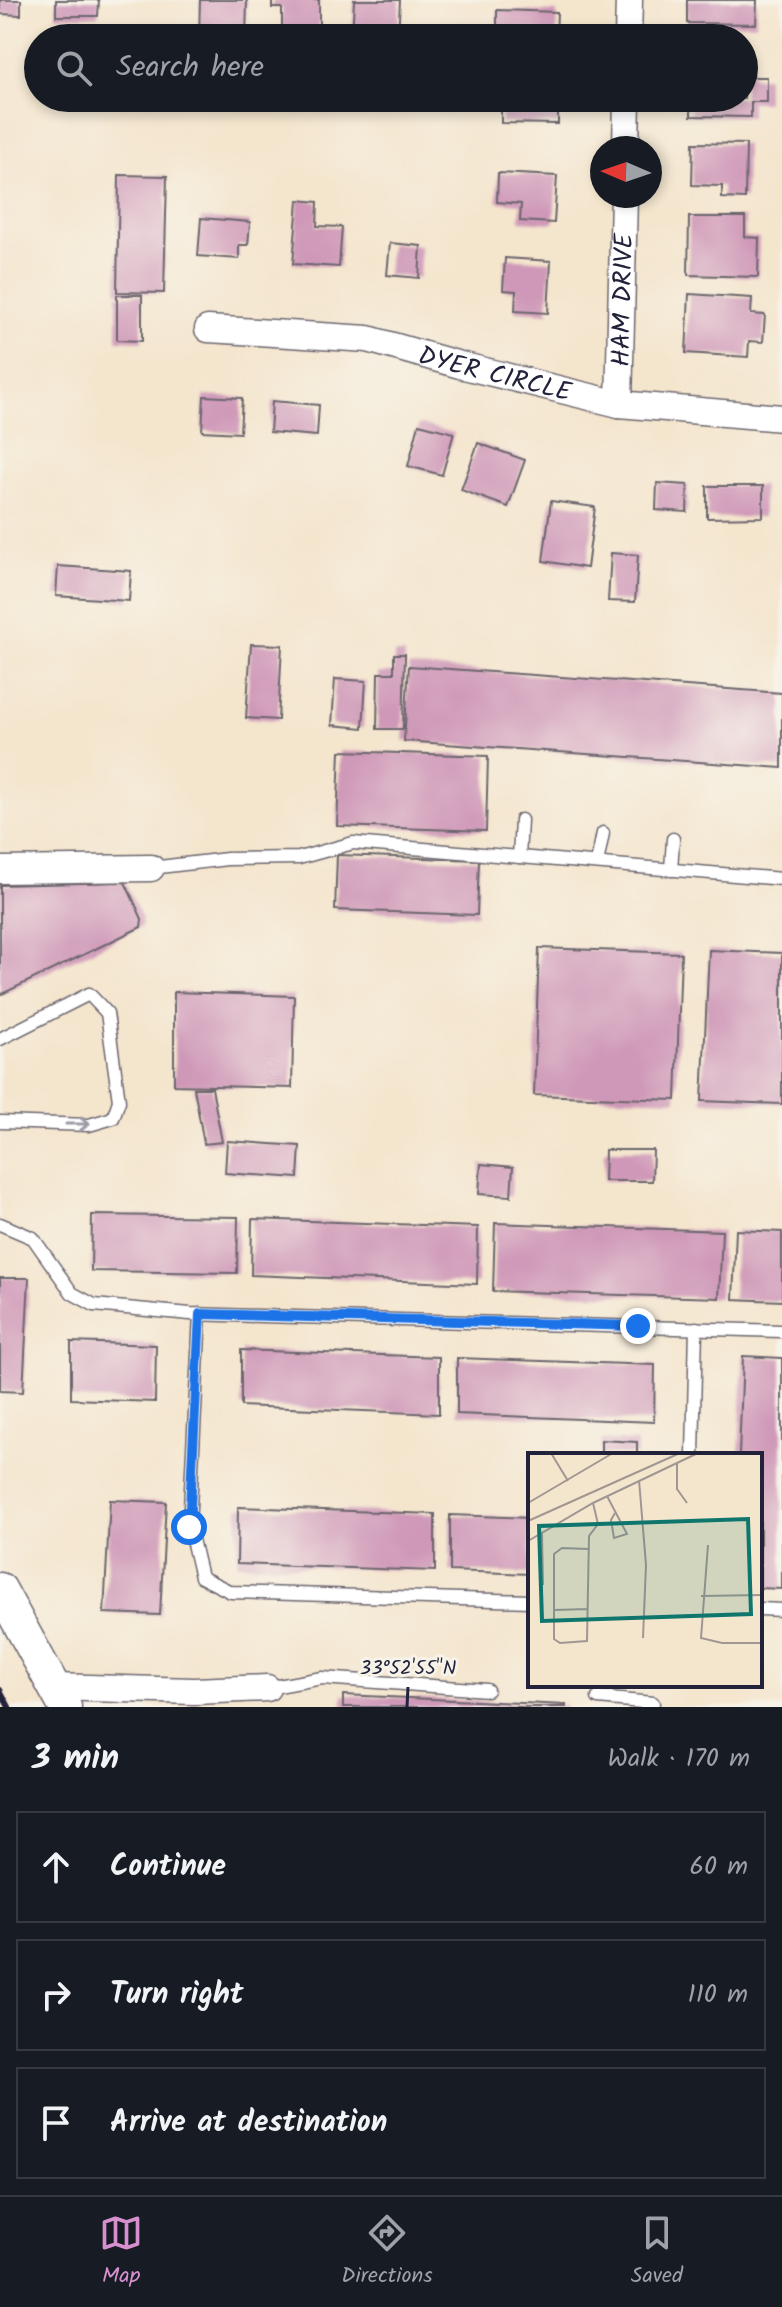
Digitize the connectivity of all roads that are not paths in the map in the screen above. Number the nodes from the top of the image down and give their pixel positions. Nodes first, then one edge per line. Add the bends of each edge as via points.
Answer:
1 (629, 0) edge
2 (628, 24) edge
3 (627, 112) edge
4 (626, 136) edge
5 (624, 208) edge
6 (208, 329) dead end
7 (619, 404) junction
8 (782, 418) edge
9 (521, 820) dead end
10 (603, 833) dead end
11 (673, 839) dead end
12 (519, 857) junction
13 (597, 863) junction
14 (151, 868) joint
15 (0, 870) edge
16 (671, 870) junction
17 (782, 879) edge
18 (0, 1039) edge
19 (0, 1122) edge
20 (0, 1224) edge
21 (200, 1314) junction
22 (696, 1328) junction
23 (782, 1331) edge
24 (693, 1453) edge
25 (0, 1589) edge
26 (528, 1601) edge
27 (762, 1609) edge
28 (782, 1610) edge
29 (267, 1688) joint
30 (487, 1690) dead end
31 (59, 1697) edge
32 (598, 1698) dead end
33 (653, 1703) dead end

1 - 2 street
3 - 4 street
5 - 7 street, HAM DRIVE
6 - 7 street, DYER CIRCLE via 368,339
7 - 8 street, DYER CIRCLE
9 - 12 lane
10 - 13 lane
11 - 16 lane
12 - 13 lane
12 - 14 lane via 353,843 299,858
13 - 16 lane
14 - 15 street
16 - 17 lane
19 -> 18 lane via 89,1125 113,1118 119,1101 107,1013 89,994
20 - 21 lane via 33,1238 72,1293 94,1305
21 - 22 lane
21 - 26 lane via 189,1527 201,1577 231,1592
22 - 23 lane
22 - 24 lane
25 - 31 street
27 - 28 lane
29 - 30 lane via 322,1678
29 - 31 street
32 - 33 lane

